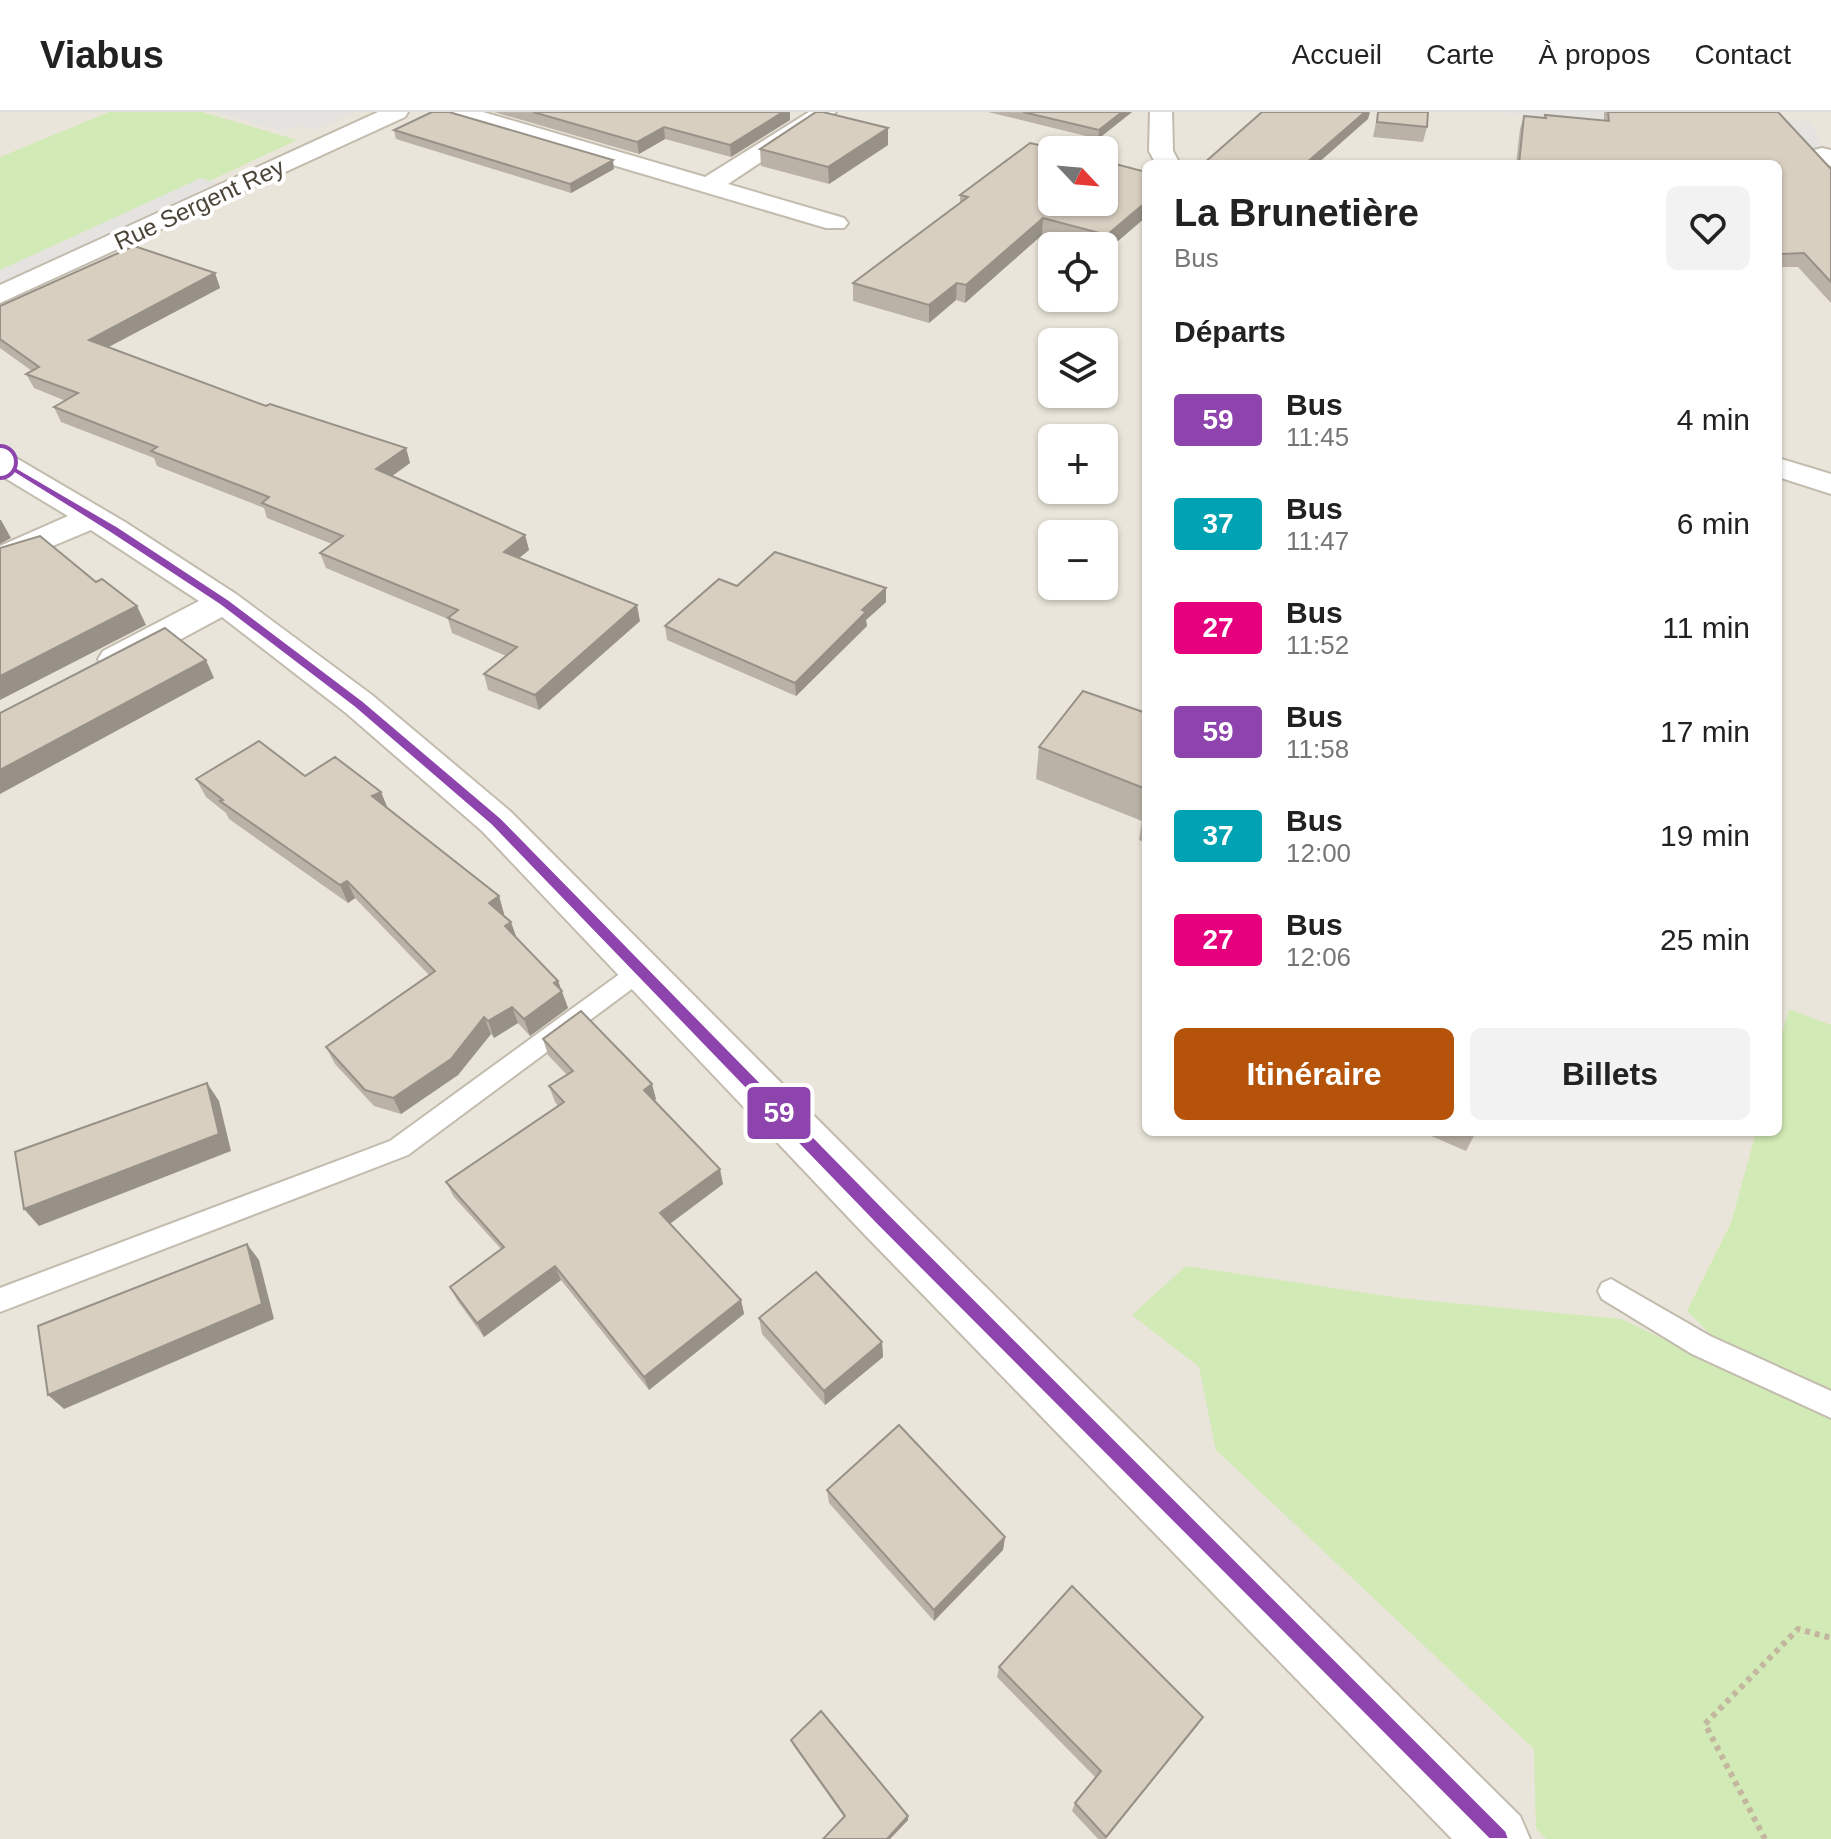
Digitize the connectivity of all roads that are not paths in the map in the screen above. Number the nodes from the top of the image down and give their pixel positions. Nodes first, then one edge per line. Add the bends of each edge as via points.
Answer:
1 (397, 112) edge
2 (458, 112) edge
3 (825, 112) edge
4 (1161, 112) edge
5 (1166, 160) edge
6 (709, 185) junction
7 (835, 223) dead end
8 (0, 295) edge
9 (0, 462) edge
10 (1782, 468) edge
11 (1831, 484) edge
12 (92, 517) junction
13 (0, 558) edge
14 (224, 602) junction
15 (83, 676) edge
16 (640, 971) junction
17 (1611, 1291) dead end
18 (0, 1300) edge
19 (1831, 1405) edge
20 (1497, 1839) edge

1 - 8 street, Rue Sergent Rey
2 - 6 street
3 - 6 street
4 - 5 street
6 - 7 street
9 - 12 street
10 - 11 street
12 - 13 street
12 - 14 street
14 - 15 street
14 - 16 street via 359,704 496,821
16 - 18 lane via 399,1148
16 - 20 street
17 - 19 lane via 1701,1345

